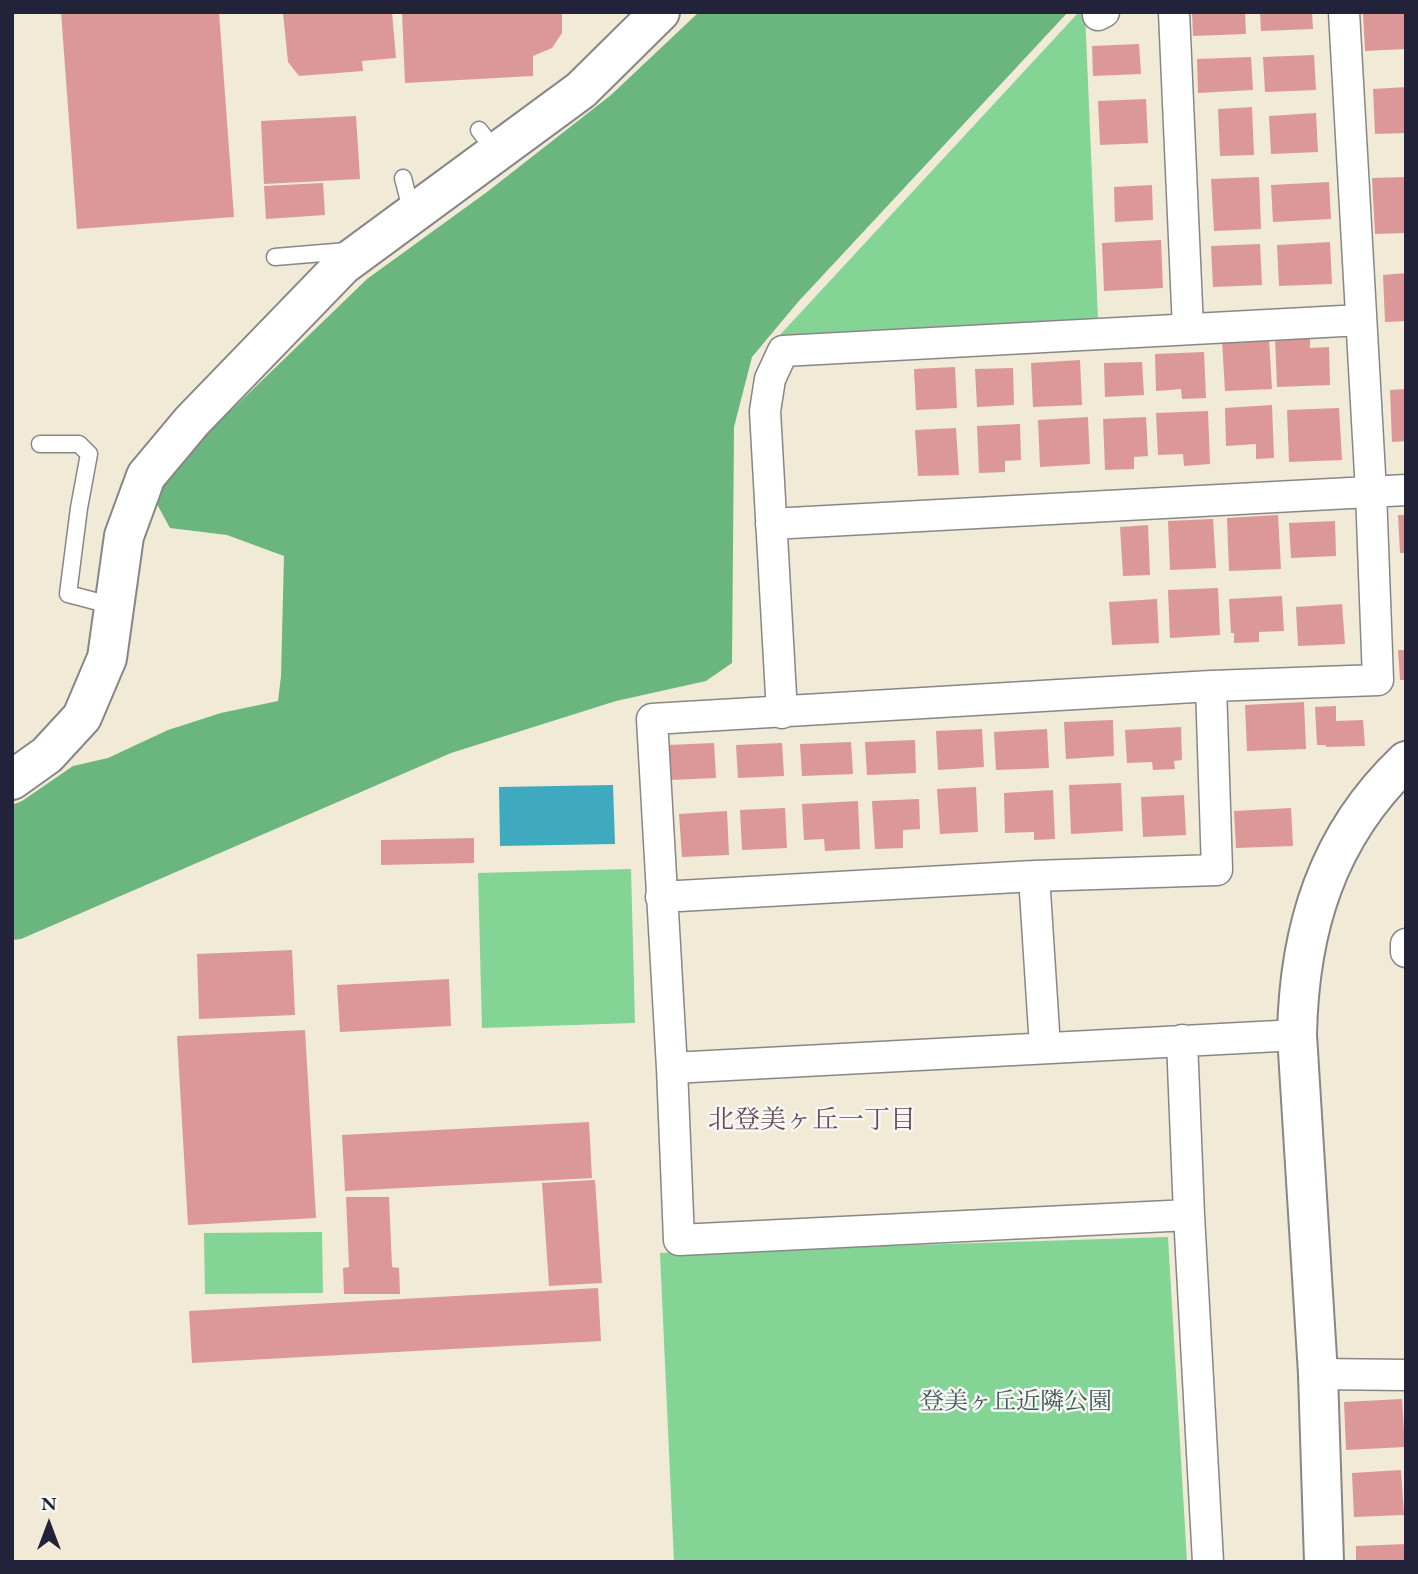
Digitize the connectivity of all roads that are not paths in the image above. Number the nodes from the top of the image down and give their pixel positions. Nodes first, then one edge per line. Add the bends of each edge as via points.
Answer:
1 (636, 12) edge
2 (660, 12) edge
3 (1174, 12) edge
4 (1344, 12) edge
5 (581, 90) junction
6 (403, 178) dead end
7 (412, 214) junction
8 (364, 249) junction
9 (275, 257) dead end
10 (1360, 320) junction
11 (1188, 329) junction
12 (40, 444) dead end
13 (1406, 490) edge
14 (1371, 492) junction
15 (771, 524) junction
16 (114, 606) junction
17 (1211, 686) junction
18 (782, 713) junction
19 (1406, 761) edge
20 (12, 780) edge
21 (1034, 876) junction
22 (662, 897) junction
23 (1406, 944) edge
24 (1406, 951) edge
25 (1297, 1035) junction
26 (1182, 1040) junction
27 (1045, 1047) junction
28 (672, 1068) junction
29 (1188, 1214) junction
30 (1318, 1374) junction
31 (1406, 1375) edge
32 (1208, 1562) edge
33 (1324, 1562) edge

1 - 5 lane
2 - 5 street
3 - 11 street
4 - 10 street
5 - 7 street via 487,141
6 - 7 lane
7 - 8 street
8 - 9 lane
8 - 16 street via 343,265 192,421 146,477 124,536
10 - 11 street
10 - 14 street
11 - 15 street via 783,351 770,379 765,411
12 - 16 lane via 79,444 89,454 68,594
13 - 14 street
14 - 15 street
14 - 17 street via 1378,680
15 - 18 street
16 - 20 street via 107,658 82,716 47,755
17 - 18 street
17 - 21 street via 1217,870
18 - 22 street via 652,719
19 - 25 street via 1368,803 1326,874 1303,953
21 - 22 street
21 - 27 street
22 - 28 street
23 - 24 street
25 - 26 street
25 - 30 street
26 - 27 street
26 - 29 street
27 - 28 street
28 - 29 street via 679,1240
29 - 32 street
30 - 31 street
30 - 33 street

